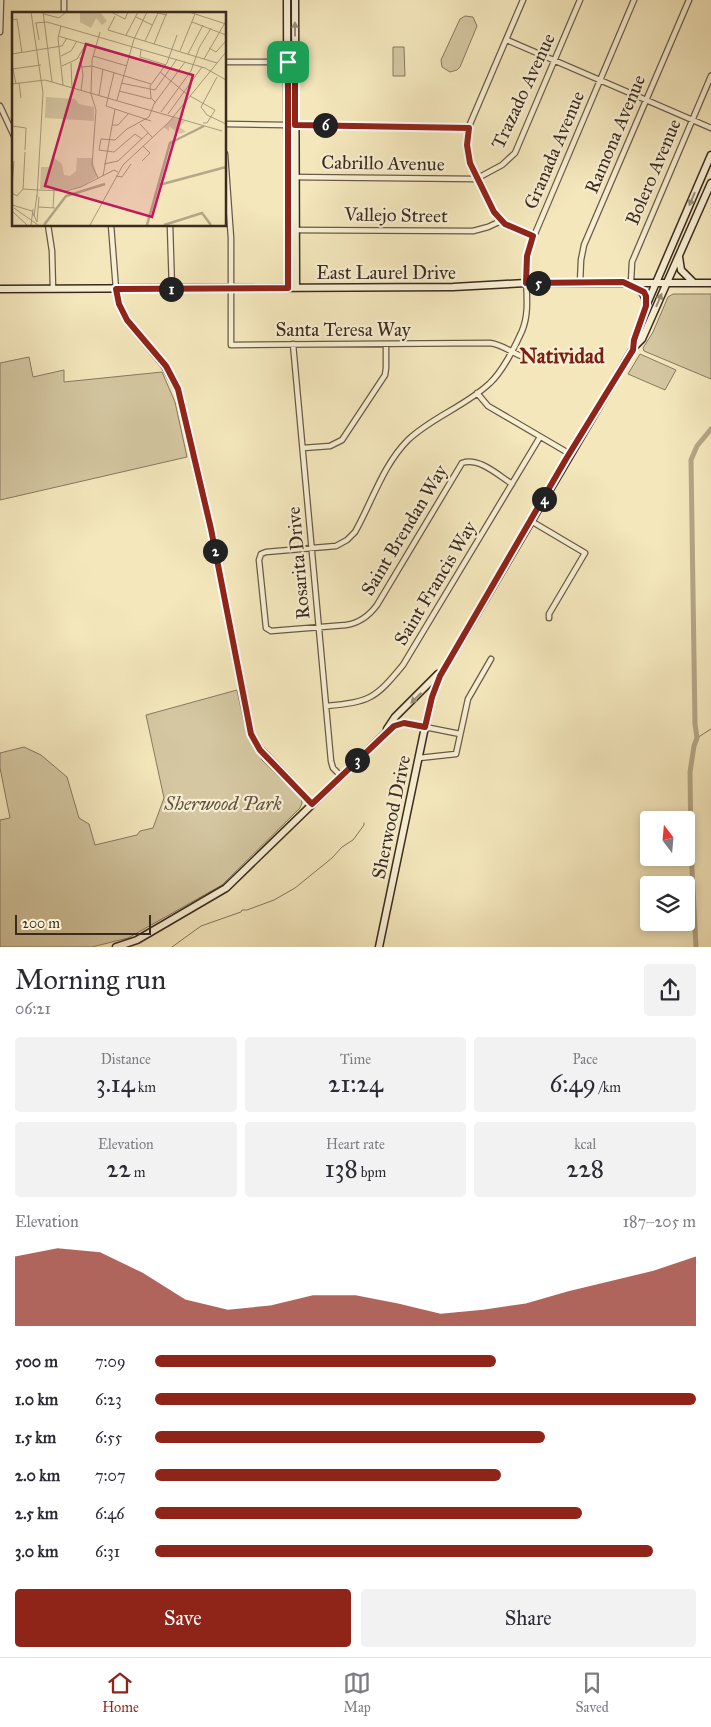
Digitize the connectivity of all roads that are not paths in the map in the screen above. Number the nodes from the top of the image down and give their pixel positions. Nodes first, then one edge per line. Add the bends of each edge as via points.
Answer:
1 (0, 0) edge
2 (287, 0) edge
3 (295, 0) edge
4 (523, 0) edge
5 (580, 0) edge
6 (634, 0) edge
7 (689, 0) edge
8 (0, 32) edge
9 (507, 40) junction
10 (554, 61) junction
11 (226, 62) edge
12 (291, 62) junction
13 (711, 76) edge
14 (600, 81) junction
15 (646, 100) junction
16 (0, 106) edge
17 (692, 120) junction
18 (226, 124) edge
19 (292, 125) junction
20 (469, 128) junction
21 (711, 128) edge
22 (12, 132) edge
23 (711, 154) edge
24 (226, 168) edge
25 (292, 177) junction
26 (476, 178) junction
27 (711, 183) edge
28 (500, 221) junction
29 (48, 226) edge
30 (111, 226) edge
31 (170, 226) edge
32 (292, 230) junction
33 (533, 236) junction
34 (679, 256) junction
35 (580, 282) junction
36 (623, 282) junction
37 (631, 282) junction
38 (656, 282) junction
39 (667, 282) junction
40 (526, 283) junction
41 (694, 283) junction
42 (711, 283) edge
43 (172, 288) junction
44 (231, 288) junction
45 (288, 288) junction
46 (296, 288) junction
47 (0, 289) edge
48 (54, 289) junction
49 (116, 289) junction
50 (646, 306) junction
51 (293, 344) junction
52 (386, 344) junction
53 (634, 348) junction
54 (511, 352) junction
55 (538, 359) dead end
56 (477, 393) junction
57 (540, 437) junction
58 (303, 448) junction
59 (570, 454) junction
60 (512, 484) junction
61 (531, 521) junction
62 (312, 548) junction
63 (549, 618) dead end
64 (319, 627) junction
65 (491, 659) dead end
66 (445, 666) junction
67 (326, 706) junction
68 (425, 727) junction
69 (387, 730) junction
70 (460, 734) junction
71 (420, 758) junction
72 (341, 776) junction
73 (312, 804) junction
74 (116, 947) edge
75 (379, 947) edge

1 - 8 street
2 - 12 main road
12 -> 3 main road
4 - 9 street
5 - 10 street, Trazado Avenue
6 - 14 street, Granada Avenue
7 - 15 street, Ramona Avenue
9 - 10 street
9 - 20 street
10 - 14 street
10 - 26 street, Trazado Avenue via 515,153 502,166
11 - 12 street
12 - 19 main road
13 - 17 street, Bolero Avenue
14 - 15 street
14 - 33 street, Granada Avenue
15 - 17 street
15 - 35 street, Ramona Avenue via 583,248
16 - 22 street
17 - 21 street
17 - 37 street, Bolero Avenue via 632,262
18 - 19 street
19 - 20 street
19 - 25 main road
20 - 26 street via 468,154
23 -> 38 main road
24 - 44 street
25 - 26 street, Cabrillo Avenue
25 - 32 main road
26 - 28 street
27 - 34 main road
28 - 32 street, Vallejo Street via 473,231
28 - 33 street
29 - 48 street
30 - 49 street
31 - 43 street
32 - 45 main road
32 - 46 main road
33 - 40 street, Granada Avenue via 527,256
34 - 39 main road
34 - 41 main road via 681,270
35 - 36 main road, East Laurel Drive
35 - 40 main road, East Laurel Drive
36 - 37 main road, East Laurel Drive
36 - 50 main road via 644,292
37 - 38 main road, East Laurel Drive
38 - 39 main road, East Laurel Drive
38 - 50 main road
39 - 41 main road, East Laurel Drive
53 -> 39 main road via 642,339
40 - 46 main road, East Laurel Drive
40 - 54 street, Granada Avenue via 525,321
41 - 42 main road, East Laurel Drive
43 - 44 main road, East Laurel Drive
43 - 49 main road, East Laurel Drive
44 - 45 main road, East Laurel Drive
44 - 51 street, Santa Teresa Way via 231,345
45 - 46 main road, East Laurel Drive
47 - 48 main road, East Laurel Drive
48 - 49 main road, East Laurel Drive
49 - 73 main road via 127,320 166,366 178,389 211,529 251,734 260,750
50 - 53 main road
51 - 52 street, Santa Teresa Way
51 - 58 street, Rosarita Drive
52 - 54 street, Santa Teresa Way via 490,343
52 - 58 street via 385,375 342,440 330,446
53 - 59 main road
54 - 55 street, Santa Teresa Way via 529,360
54 - 56 street, Granada Avenue via 495,378
56 - 57 street via 486,405
56 - 62 street, Granada Avenue via 420,430 401,448 351,537 339,545
57 - 59 street
57 - 60 street, Saint Francis Way
58 - 62 street, Rosarita Drive
59 - 61 main road
60 - 64 street, Saint Brendan Way via 477,463 469,461 462,464 374,609 354,623
60 - 67 street, Saint Francis Way via 400,669 368,699
61 - 63 street via 585,553
61 - 66 main road
62 - 64 street, Rosarita Drive
62 - 64 street, Granada Avenue via 261,554 263,606 265,626 269,631
64 - 67 street, Rosarita Drive
65 - 70 street via 468,699
66 - 68 main road, Sherwood Drive
66 -> 69 main road
67 - 72 street, Rosarita Drive via 331,764
68 - 69 main road via 398,723
68 - 70 street
68 - 71 main road, Sherwood Drive
69 - 72 main road
70 - 71 street via 456,754
71 - 75 main road, Sherwood Drive
72 - 73 main road
73 - 74 main road via 219,893 137,940

